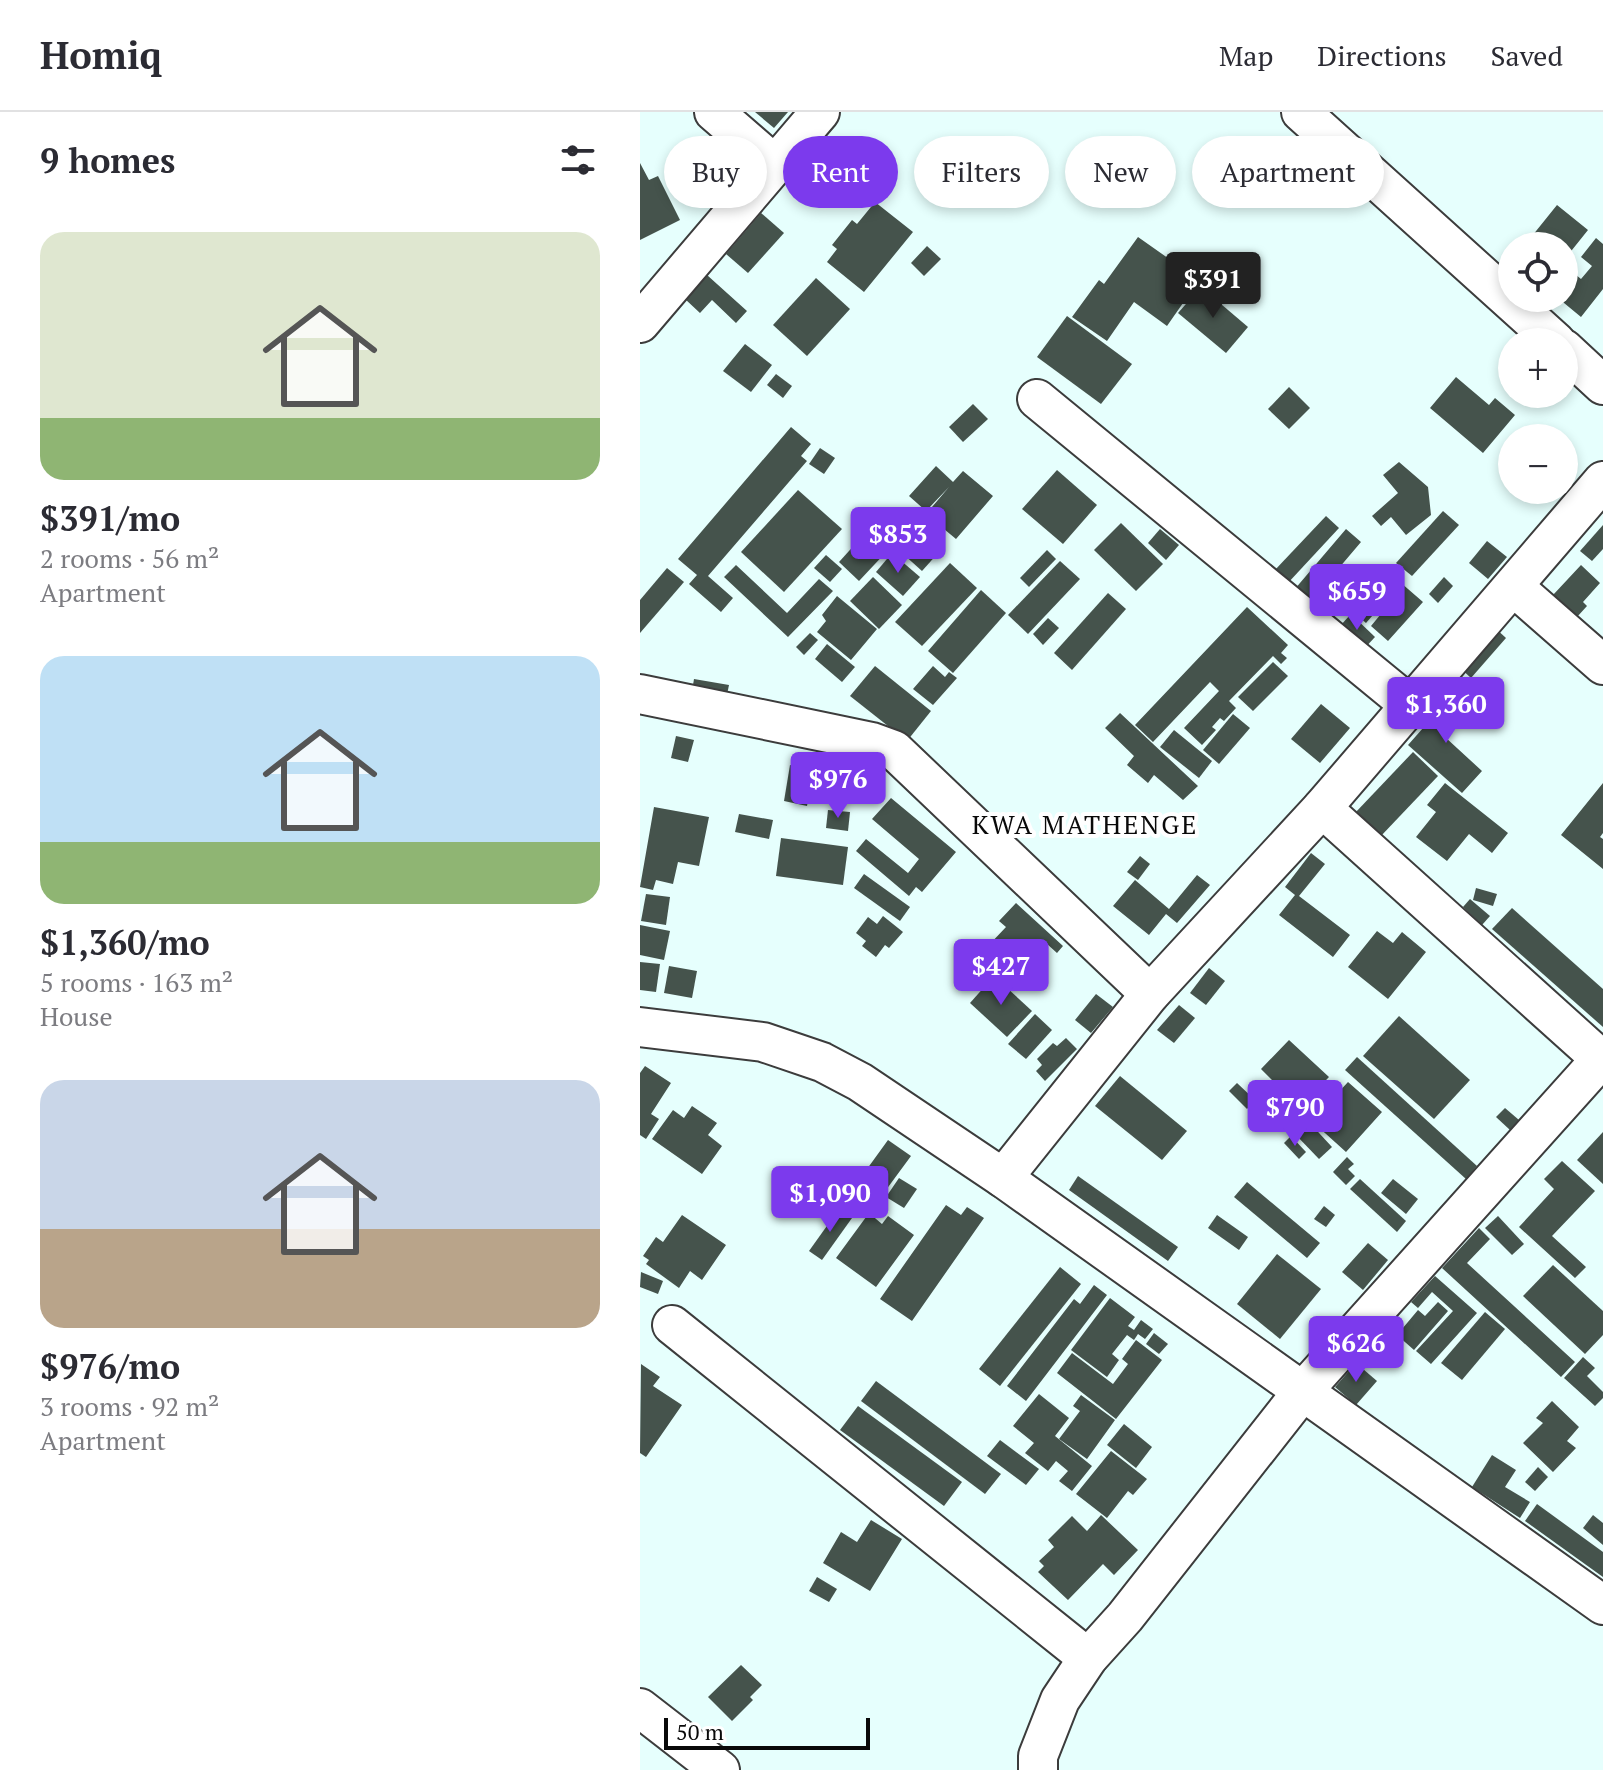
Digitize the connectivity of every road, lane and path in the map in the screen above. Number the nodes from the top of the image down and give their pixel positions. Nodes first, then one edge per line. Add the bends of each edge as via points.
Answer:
1 (714, 112) edge
2 (820, 112) edge
3 (1301, 112) edge
4 (774, 164) junction
5 (640, 323) edge
6 (1540, 328) edge
7 (1578, 362) edge
8 (1603, 385) edge
9 (1037, 399) dead end
10 (1603, 481) edge
11 (1514, 587) junction
12 (1603, 665) edge
13 (640, 694) edge
14 (1411, 706) junction
15 (1322, 808) junction
16 (1150, 994) junction
17 (645, 1034) edge
18 (1602, 1060) edge
19 (1003, 1178) junction
20 (672, 1325) dead end
21 (1302, 1392) junction
22 (1603, 1605) edge
23 (1088, 1658) junction
24 (640, 1708) edge
25 (720, 1770) edge
26 (1038, 1770) edge

1 - 4 street
2 - 4 street
3 - 6 street
4 - 5 street
7 - 8 street
9 - 14 street
10 - 11 street
11 - 12 street
11 - 14 street
13 - 16 street via 894,750
14 - 15 street
15 - 16 street
15 - 18 street
16 - 19 street
17 - 19 street via 763,1042 822,1062
18 - 21 street
19 - 21 street
20 - 23 street
21 - 22 street
21 - 23 street
23 - 26 street via 1060,1700 1038,1756
24 - 25 street

